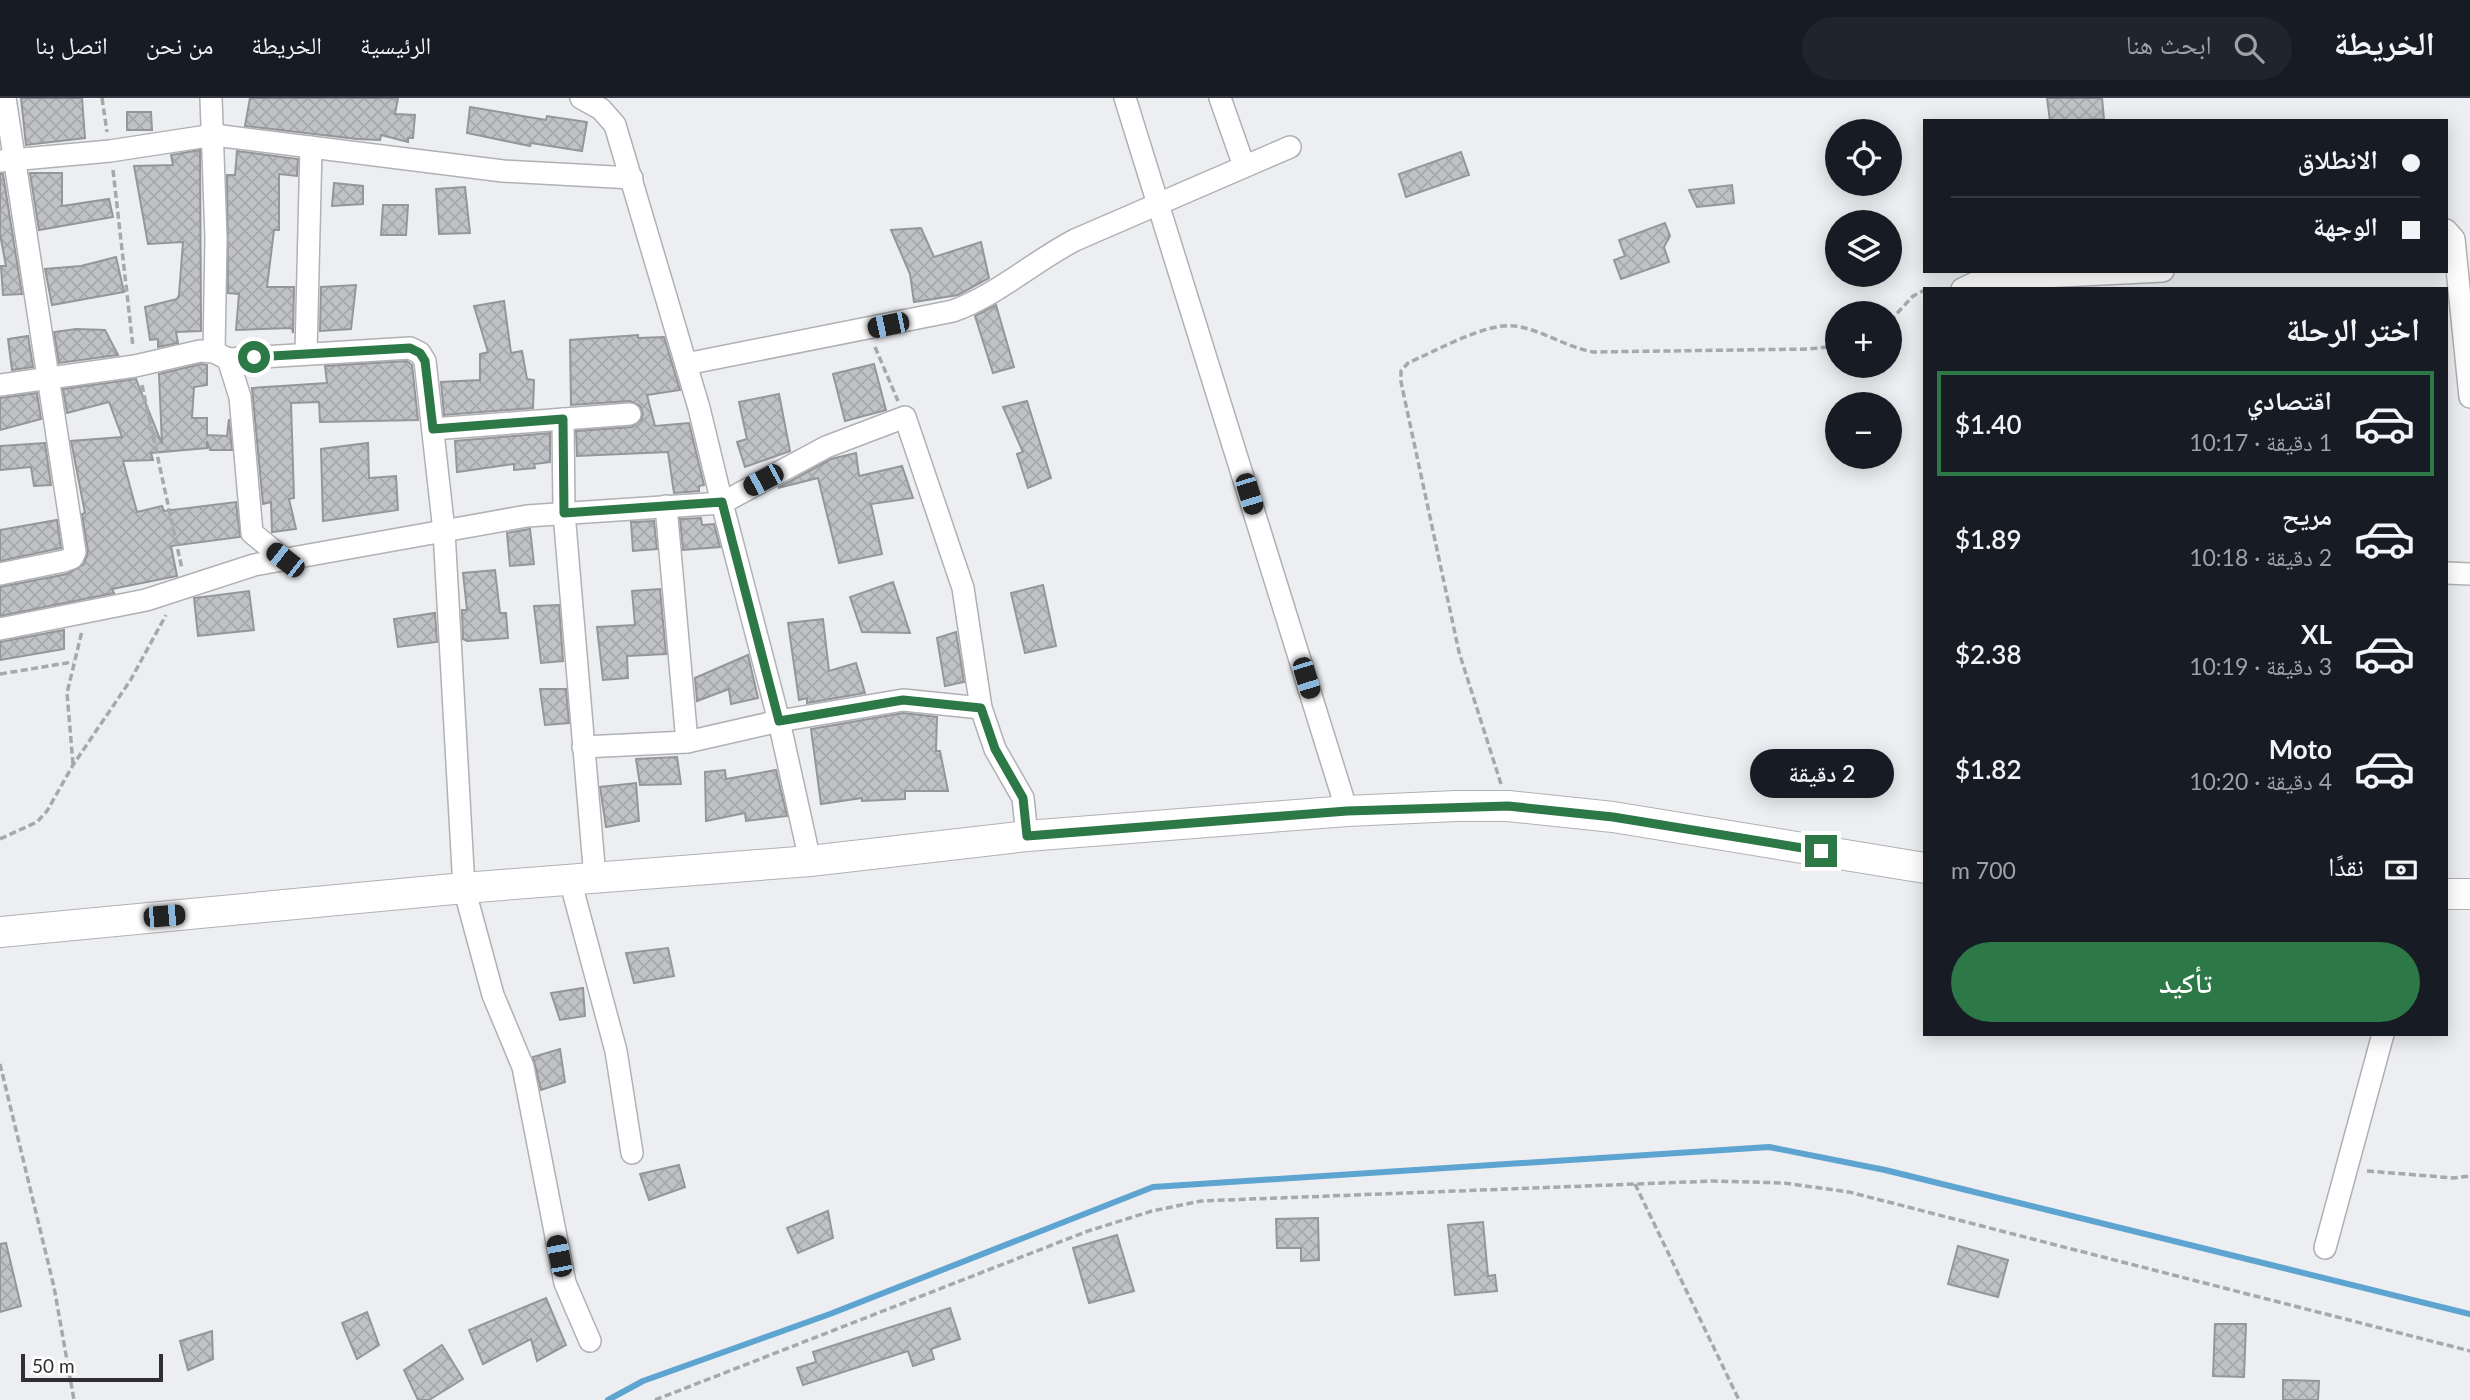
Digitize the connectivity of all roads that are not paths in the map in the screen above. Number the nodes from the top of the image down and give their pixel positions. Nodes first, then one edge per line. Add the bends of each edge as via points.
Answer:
1 (5, 98) edge
2 (211, 98) edge
3 (581, 98) edge
4 (1125, 98) edge
5 (1220, 98) edge
6 (214, 135) junction
7 (311, 147) junction
8 (1290, 147) dead end
9 (7, 160) edge
10 (1244, 166) junction
11 (632, 178) junction
12 (1158, 203) junction
13 (2448, 232) edge
14 (2122, 273) edge
15 (1966, 287) edge
16 (306, 353) junction
17 (221, 355) junction
18 (687, 364) junction
19 (49, 380) junction
20 (0, 385) edge
21 (2470, 397) edge
22 (630, 414) dead end
23 (563, 419) junction
24 (433, 429) junction
25 (722, 502) junction
26 (666, 506) junction
27 (564, 513) junction
28 (444, 531) junction
29 (285, 560) junction
30 (2448, 573) edge
31 (0, 574) edge
32 (2470, 575) edge
33 (0, 629) edge
34 (981, 708) junction
35 (779, 721) junction
36 (687, 742) junction
37 (583, 747) junction
38 (1347, 811) junction
39 (1027, 836) junction
40 (810, 861) junction
41 (1923, 868) edge
42 (583, 879) junction
43 (464, 888) junction
44 (2448, 894) edge
45 (2470, 894) edge
46 (0, 932) edge
47 (2382, 1036) edge
48 (632, 1153) dead end
49 (2325, 1248) dead end
50 (590, 1341) dead end

1 - 9 street
2 - 6 street
3 - 11 street via 601,109 615,125
4 - 12 street
5 - 10 street
6 - 7 street
6 - 9 street
6 - 17 street
7 - 11 street via 503,171
7 - 16 street
8 - 10 street
9 - 19 street
10 - 12 street
11 - 18 street
12 - 18 street via 1046,255 977,302 953,311
12 - 38 street
13 - 21 street via 2454,239
14 - 15 street via 1981,280
16 - 17 street
16 - 24 street via 410,348 420,353 425,361
17 - 19 street via 178,354
17 - 29 street via 240,397 252,533
18 - 25 street
19 - 20 street
19 - 31 street via 75,552 64,561
22 - 23 street
23 - 24 street
23 - 27 street
24 - 28 street
25 - 26 street
25 - 34 street via 826,447 905,418 963,587
25 - 35 street
26 - 27 street
26 - 36 street
27 - 28 street
27 - 37 street
28 - 29 street
28 - 43 street
29 - 33 street via 254,565 181,590
30 - 32 street
34 - 35 street via 903,700
34 - 39 street via 995,749 1023,798
35 - 36 street
35 - 40 street
36 - 37 street
37 - 42 street
38 - 39 street
38 - 41 street via 1508,806 1613,817
39 - 40 street
40 - 42 street
42 - 43 street
42 - 48 street
43 - 46 street
43 - 50 street via 493,995 523,1067 565,1283
44 - 45 street
47 - 49 street

